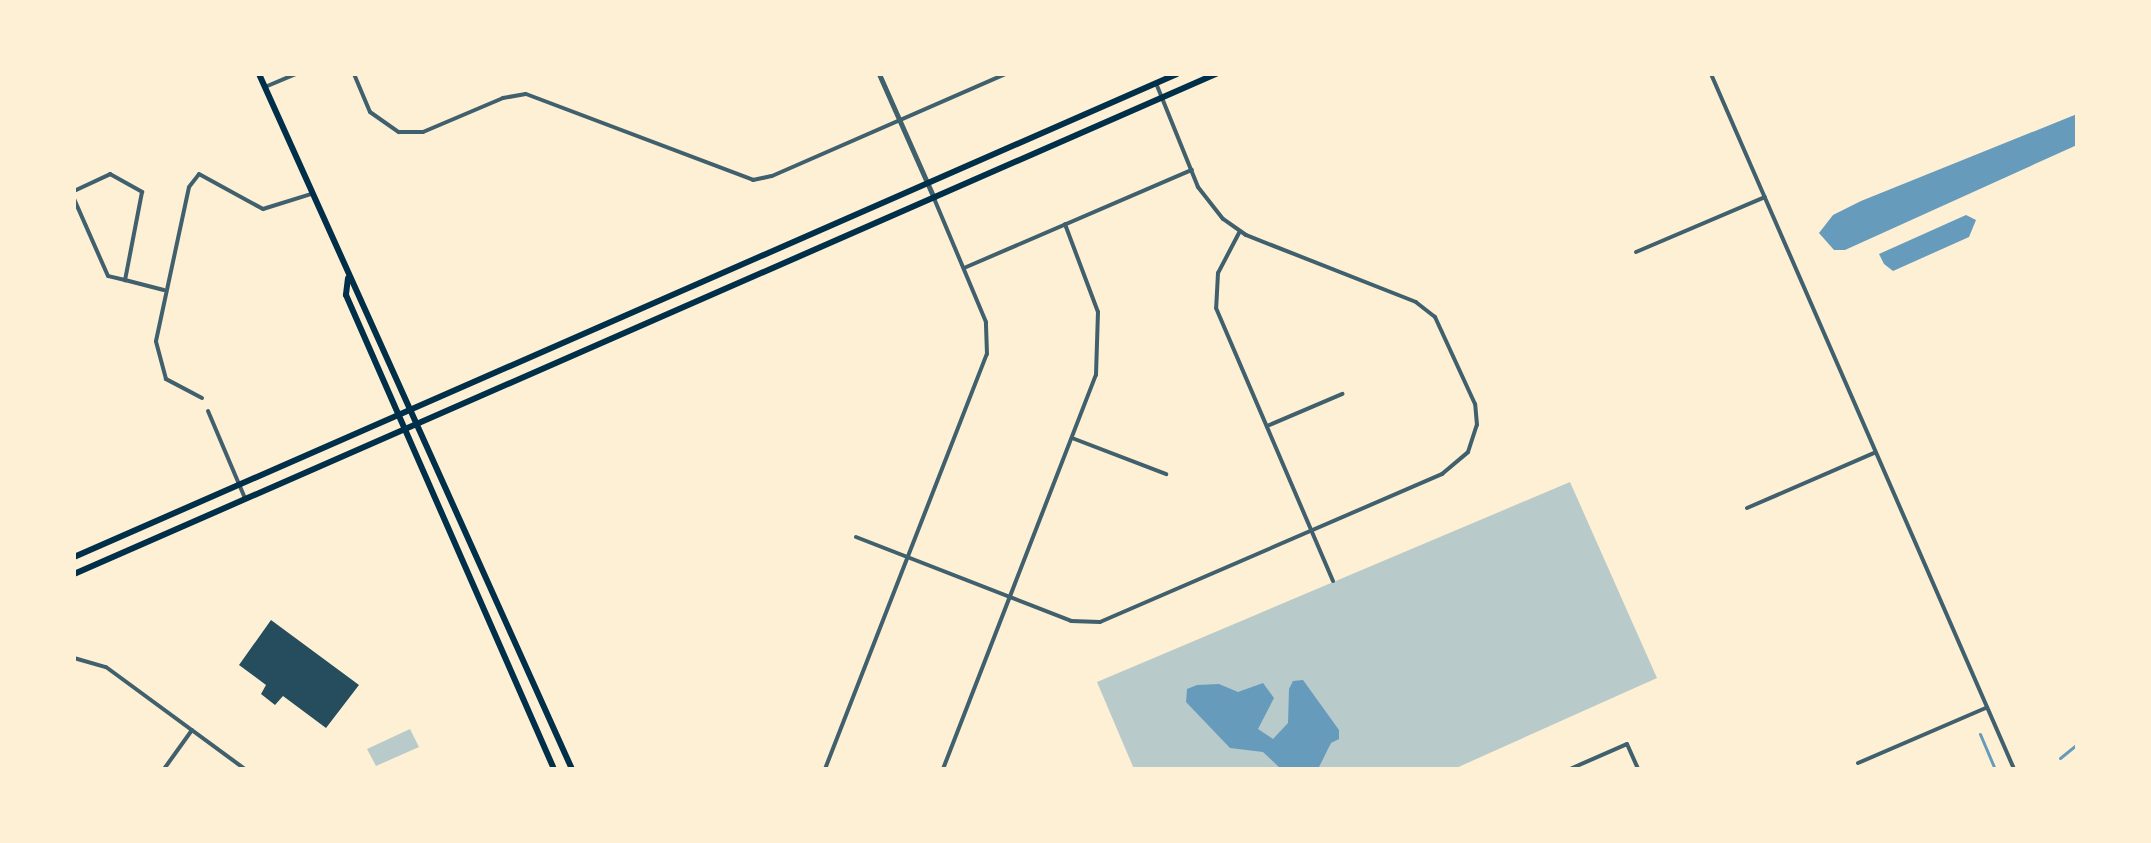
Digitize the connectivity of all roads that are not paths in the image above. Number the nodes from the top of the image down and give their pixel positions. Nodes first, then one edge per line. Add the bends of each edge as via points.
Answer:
1 (259, 74) edge
2 (295, 74) edge
3 (354, 74) edge
4 (879, 74) edge
5 (1006, 74) edge
6 (1177, 74) edge
7 (1216, 74) edge
8 (1711, 74) edge
9 (1156, 83) junction
10 (265, 87) junction
11 (1162, 98) junction
12 (899, 120) junction
13 (1192, 170) junction
14 (931, 190) junction
15 (74, 191) edge
16 (311, 194) junction
17 (1765, 197) junction
18 (74, 199) edge
19 (1065, 224) junction
20 (1240, 231) junction
21 (1636, 252) dead end
22 (964, 268) junction
23 (348, 278) junction
24 (125, 280) junction
25 (164, 290) junction
26 (1342, 394) dead end
27 (202, 398) dead end
28 (412, 407) junction
29 (208, 411) dead end
30 (397, 413) junction
31 (418, 421) junction
32 (1266, 427) junction
33 (404, 428) junction
34 (1072, 438) junction
35 (1874, 453) junction
36 (1166, 474) dead end
37 (239, 483) junction
38 (245, 498) junction
39 (1747, 508) dead end
40 (1311, 530) junction
41 (856, 537) dead end
42 (74, 557) edge
43 (909, 558) junction
44 (74, 574) edge
45 (1333, 581) dead end
46 (1011, 598) junction
47 (74, 658) edge
48 (1986, 708) junction
49 (192, 730) junction
50 (1858, 763) dead end
51 (164, 769) edge
52 (245, 769) edge
53 (554, 769) edge
54 (572, 769) edge
55 (825, 769) edge
56 (943, 769) edge
57 (1570, 769) edge
58 (1638, 769) edge
59 (2014, 769) edge

1 - 10 main road
2 - 10 street
3 - 12 street via 370,112 396,131 423,132 507,96 526,94 753,180
4 - 12 street
5 - 12 street
6 - 9 main road
7 - 11 main road
8 - 17 street
9 - 11 street
9 - 14 main road
10 - 16 main road
11 - 13 street
11 - 14 main road
12 - 14 street
13 - 19 street
13 - 20 street via 1209,204
14 - 22 street
14 - 28 main road
14 - 31 main road
15 - 24 street via 110,174 142,192
16 - 23 main road
16 - 25 street via 279,207 260,208 199,174 184,198
17 - 21 street
17 - 35 street
18 - 24 street via 108,276
19 - 22 street
19 - 34 street via 1092,285 1101,336 1096,375
20 - 32 street via 1218,273 1215,304
20 - 40 street via 1432,313 1475,404 1472,445 1442,474
22 - 43 street via 986,322 987,354
23 - 28 main road via 360,290
23 - 30 main road via 346,295
24 - 25 street
25 - 27 street via 156,333 162,372 172,385
26 - 32 street
28 - 30 main road
28 - 31 main road
29 - 37 street
30 - 33 main road
30 - 37 main road
31 - 33 main road
31 - 54 main road
32 - 40 street
33 - 38 main road
33 - 53 main road
34 - 36 street
34 - 46 street
35 - 39 street
35 - 48 street
37 - 38 street
37 - 42 main road
38 - 44 main road
40 - 45 street
40 - 46 street via 1100,622 1071,621
41 - 43 street
43 - 46 street
43 - 55 street
46 - 56 street
47 - 49 street via 106,667
48 - 50 street
48 - 59 street
49 - 51 street
49 - 52 street
57 - 58 street via 1627,744

